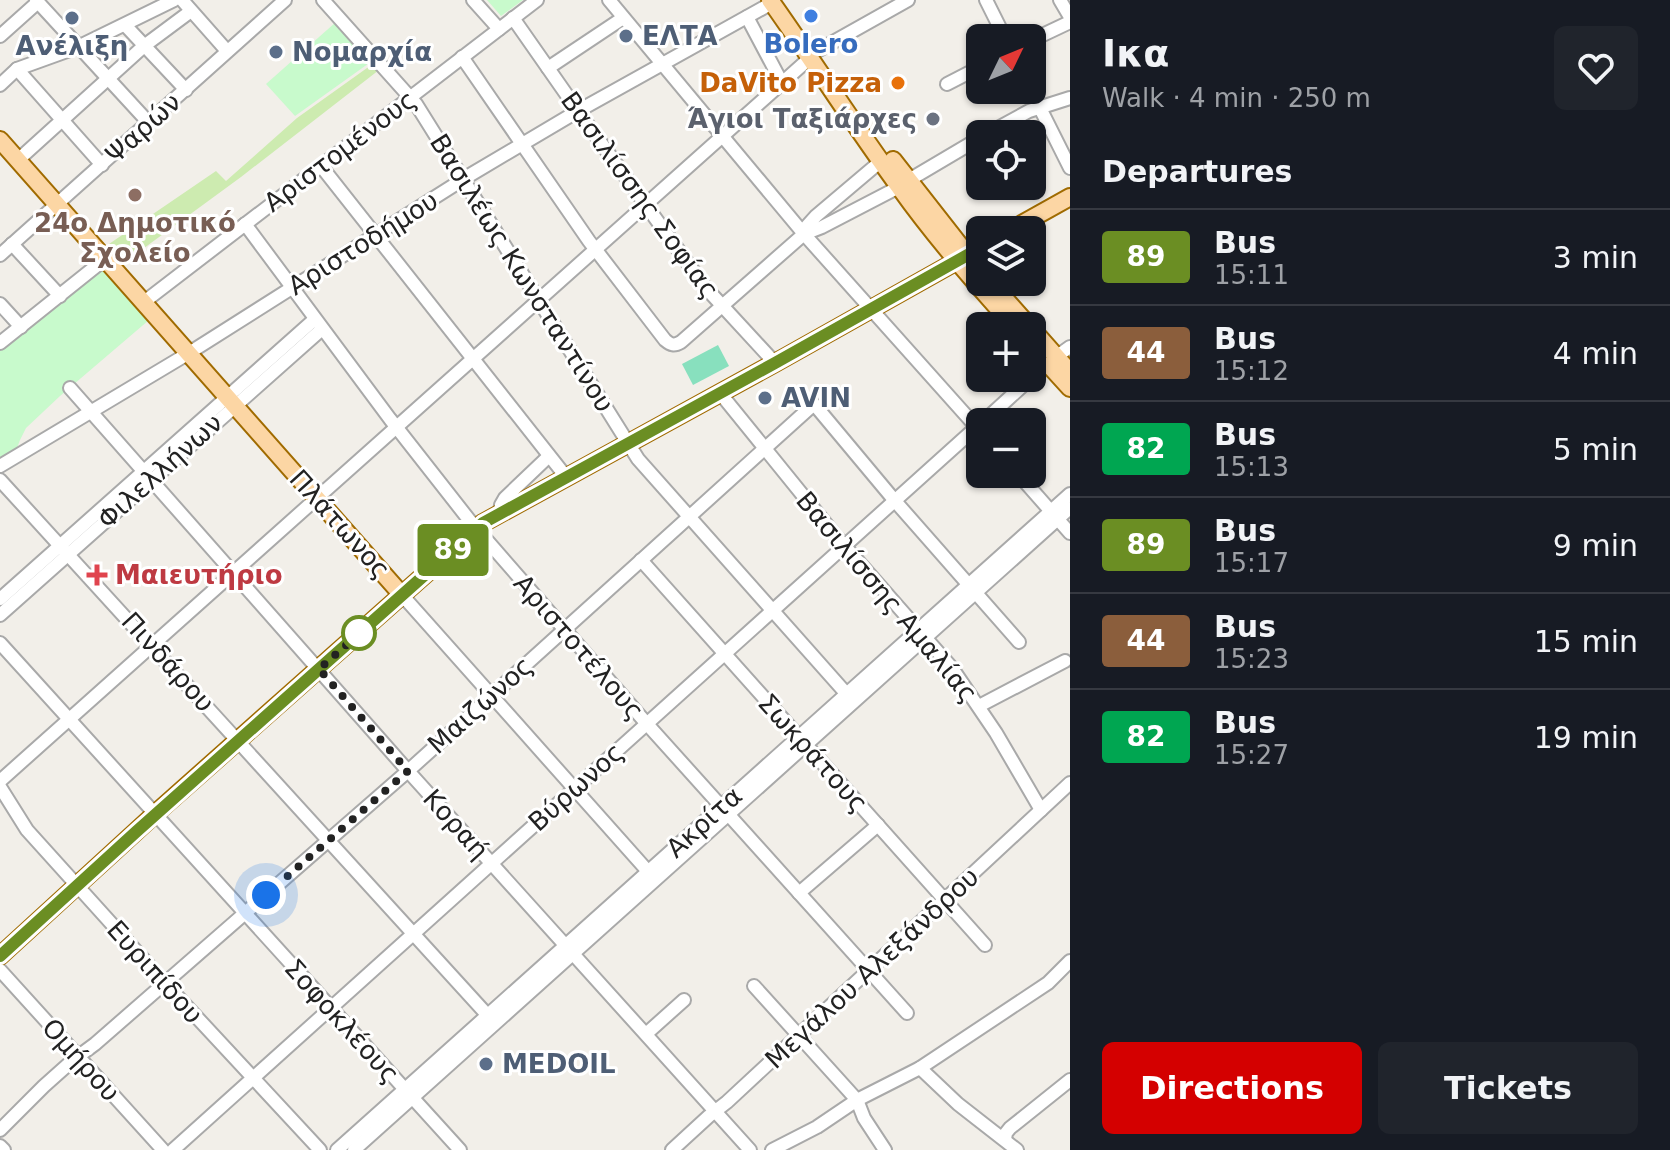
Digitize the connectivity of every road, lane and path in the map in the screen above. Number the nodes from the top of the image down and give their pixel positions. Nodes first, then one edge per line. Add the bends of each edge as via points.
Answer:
1 (174, 0) edge
2 (182, 0) edge
3 (285, 0) edge
4 (323, 0) edge
5 (473, 0) edge
6 (537, 0) edge
7 (609, 0) edge
8 (908, 0) edge
9 (986, 0) edge
10 (1060, 0) edge
11 (37, 1) edge
12 (775, 1) edge
13 (191, 11) junction
14 (747, 17) junction
15 (513, 18) junction
16 (623, 18) junction
17 (1070, 20) edge
18 (998, 24) edge
19 (125, 25) junction
20 (499, 29) junction
21 (1046, 33) edge
22 (0, 36) edge
23 (144, 46) junction
24 (78, 47) junction
25 (227, 51) junction
26 (815, 54) junction
27 (462, 57) junction
28 (662, 65) junction
29 (548, 68) junction
30 (17, 69) junction
31 (966, 74) edge
32 (107, 78) junction
33 (782, 83) junction
34 (947, 84) dead end
35 (0, 85) edge
36 (186, 90) junction
37 (411, 97) junction
38 (1070, 98) edge
39 (1038, 104) edge
40 (1039, 107) junction
41 (578, 111) junction
42 (62, 120) junction
43 (1014, 120) edge
44 (149, 123) junction
45 (723, 136) junction
46 (0, 140) edge
47 (523, 144) junction
48 (966, 146) edge
49 (18, 160) junction
50 (881, 161) junction
51 (102, 165) junction
52 (321, 166) junction
53 (1070, 168) edge
54 (464, 179) junction
55 (904, 184) junction
56 (1070, 197) edge
57 (645, 204) junction
58 (57, 205) junction
59 (1036, 216) edge
60 (245, 224) junction
61 (804, 234) junction
62 (374, 235) junction
63 (12, 244) junction
64 (595, 249) junction
65 (966, 254) edge
66 (0, 255) edge
67 (966, 256) edge
68 (105, 259) junction
69 (292, 288) junction
70 (60, 296) junction
71 (1002, 296) edge
72 (538, 300) junction
73 (144, 302) junction
74 (0, 304) edge
75 (722, 307) junction
76 (871, 310) junction
77 (1016, 312) edge
78 (318, 324) junction
79 (21, 327) junction
80 (0, 343) edge
81 (189, 353) junction
82 (1058, 356) edge
83 (471, 359) junction
84 (775, 363) junction
85 (1070, 372) edge
86 (70, 388) dead end
87 (1070, 388) edge
88 (1017, 392) edge
89 (720, 393) junction
90 (231, 401) junction
91 (1000, 408) edge
92 (966, 411) edge
93 (91, 412) junction
94 (396, 426) junction
95 (966, 438) edge
96 (627, 444) junction
97 (765, 449) junction
98 (549, 456) junction
99 (0, 466) edge
100 (146, 476) junction
101 (567, 478) junction
102 (0, 480) edge
103 (1030, 488) edge
104 (1070, 494) edge
105 (316, 497) junction
106 (895, 501) junction
107 (1070, 508) edge
108 (500, 513) junction
109 (1054, 515) junction
110 (689, 517) junction
111 (476, 529) junction
112 (1070, 533) edge
113 (845, 546) junction
114 (64, 550) junction
115 (641, 560) junction
116 (233, 572) junction
117 (973, 588) junction
118 (402, 595) junction
119 (0, 599) edge
120 (772, 611) junction
121 (0, 615) edge
122 (564, 629) junction
123 (923, 633) junction
124 (1019, 642) dead end
125 (0, 643) edge
126 (151, 644) junction
127 (725, 654) junction
128 (1065, 661) dead end
129 (319, 669) junction
130 (492, 695) junction
131 (850, 698) junction
132 (979, 706) junction
133 (69, 719) junction
134 (647, 724) junction
135 (239, 741) junction
136 (803, 741) junction
137 (408, 771) junction
138 (0, 783) edge
139 (1070, 783) edge
140 (574, 789) junction
141 (1041, 810) junction
142 (725, 811) junction
143 (155, 814) junction
144 (878, 825) junction
145 (329, 840) junction
146 (491, 864) junction
147 (652, 876) junction
148 (77, 885) junction
149 (799, 893) junction
150 (945, 900) junction
151 (245, 914) junction
152 (414, 933) junction
153 (985, 945) dead end
154 (569, 950) junction
155 (0, 956) edge
156 (1070, 961) edge
157 (0, 970) edge
158 (869, 970) junction
159 (165, 983) junction
160 (754, 986) dead end
161 (684, 1000) dead end
162 (331, 1008) junction
163 (907, 1013) dead end
164 (492, 1019) junction
165 (646, 1034) junction
166 (799, 1035) junction
167 (78, 1056) junction
168 (920, 1068) junction
169 (252, 1078) junction
170 (1070, 1080) edge
171 (408, 1094) junction
172 (857, 1100) junction
173 (715, 1111) junction
174 (0, 1130) edge
175 (1005, 1139) junction
176 (163, 1150) edge
177 (173, 1150) edge
178 (320, 1150) edge
179 (337, 1150) edge
180 (354, 1150) edge
181 (460, 1150) edge
182 (672, 1150) edge
183 (750, 1150) edge
184 (772, 1150) edge
185 (885, 1150) edge
186 (1017, 1150) edge

1 - 19 street
2 - 13 street
3 - 25 street, Ψαρών
4 - 37 street, Βασιλέως Κωνσταντίνου
5 - 20 street
6 - 15 street, Αριστομένους
7 - 16 street
8 - 26 street
9 - 18 street
10 - 17 street
11 - 22 street
11 - 24 street
12 - 14 street, Αριστοδήμου
12 - 26 main road
13 - 23 street
13 - 25 street
14 - 28 street, Αριστοδήμου
14 - 33 street
15 - 20 street, Αριστομένους
15 - 29 street, Βασιλίσσης Σοφίας
16 - 28 street
16 - 29 street
17 - 21 street
19 - 23 street
19 - 24 street
20 - 27 street, Αριστομένους
23 - 32 street
23 - 36 street
24 - 30 street
24 - 32 street
25 - 36 street, Ψαρών
26 - 33 street
26 - 50 main road
26 - 55 main road via 883,146
27 - 37 street, Αριστομένους
27 - 47 street
28 - 41 street, Αριστοδήμου
28 - 45 street
29 - 41 street, Βασιλίσσης Σοφίας
30 - 35 street
30 - 42 street
31 - 34 street
32 - 42 street
32 - 44 street
33 - 45 street
36 - 44 street, Ψαρών
37 - 52 street, Αριστομένους
37 - 54 street, Βασιλέως Κωνσταντίνου
38 - 40 street
39 - 40 street
40 - 43 street
40 - 53 street
41 - 47 street, Αριστοδήμου
41 - 57 street, Βασιλίσσης Σοφίας
42 - 49 street
42 - 51 street
44 - 51 street, Ψαρών
45 - 57 street
45 - 61 street
46 - 49 main road, Πλάτωνος
47 - 54 street, Αριστοδήμου
47 - 64 street
48 - 55 street
49 - 58 main road, Πλάτωνος
50 - 55 main road
50 - 61 street via 816,216
51 - 58 street, Ψαρών
52 - 60 street, Αριστομένους
52 - 62 street
54 - 62 street, Αριστοδήμου
54 - 72 street, Βασιλέως Κωνσταντίνου
55 - 61 street
55 - 65 main road
56 - 59 main road
57 - 64 street
57 - 75 street, Βασιλίσσης Σοφίας
58 - 63 street, Ψαρών
58 - 68 main road, Πλάτωνος
60 - 69 street, Αριστοτέλους
60 - 73 street, Αριστομένους
61 - 75 street
61 - 76 street
62 - 69 street, Αριστοδήμου
62 - 83 street
63 - 66 street, Ψαρών
63 - 70 street
64 - 72 street
64 - 75 street via 671,345
67 - 76 main road
68 - 70 street
68 - 73 main road, Πλάτωνος
69 - 78 street, Αριστοτέλους
69 - 81 street, Αριστοδήμου
70 - 79 street
71 - 77 main road
72 - 83 street
72 - 96 street, Βασιλέως Κωνσταντίνου
73 - 81 main road, Πλάτωνος
74 - 79 street
75 - 84 street, Βασιλίσσης Σοφίας
76 - 84 main road
76 - 92 street
78 - 90 street, Φιλελλήνων
78 - 94 street, Αριστοτέλους
79 - 80 street
81 - 90 main road, Πλάτωνος
81 - 93 street, Αριστοδήμου
82 - 85 main road
82 - 87 main road
83 - 94 street
83 - 98 street
84 - 89 main road
86 - 93 street, Κοραή
88 - 91 street, Βύρωνος
89 - 96 main road
89 - 97 street, Βασιλίσσης Αμαλίας
90 - 100 street, Φιλελλήνων
90 - 105 main road, Πλάτωνος
93 - 99 street, Αριστοδήμου
93 - 100 street, Κοραή
94 - 105 street
94 - 111 street, Αριστοτέλους
95 - 106 street, Βύρωνος
96 - 101 main road
96 - 110 street, Βασιλέως Κωνσταντίνου
97 - 106 street, Μαιζώνος via 814,404
97 - 110 street, Μαιζώνος
97 - 113 street, Βασιλίσσης Αμαλίας
98 - 101 street
98 - 108 street via 510,492
100 - 114 street, Φιλελλήνων
100 - 116 street, Κοραή
101 - 108 main road
102 - 114 street, Πινδάρου
103 - 109 street
104 - 109 street, Ακρίτα
105 - 116 street
105 - 118 main road, Πλάτωνος
106 - 113 street, Βύρωνος
106 - 117 street
107 - 109 street, Ακρίτα
108 - 111 main road
109 - 112 street
109 - 117 street, Ακρίτα
110 - 115 street, Μαιζώνος
110 - 120 street, Βασιλέως Κωνσταντίνου
111 - 118 main road
111 - 122 street, Αριστοτέλους
113 - 120 street, Βύρωνος
113 - 123 street, Βασιλίσσης Αμαλίας
114 - 119 street, Φιλελλήνων
114 - 121 street, Φιλελλήνων
114 - 126 street, Πινδάρου
115 - 122 street, Μαιζώνος
115 - 127 street, Σωκράτους
116 - 126 street
116 - 129 street, Κοραή
117 - 123 street, Ακρίτα
117 - 124 street
118 - 129 main road
118 - 130 street, Πλάτωνος
120 - 127 street, Βύρωνος
120 - 131 street, Βασιλέως Κωνσταντίνου
122 - 130 street, Μαιζώνος
122 - 134 street, Αριστοτέλους
123 - 131 street, Ακρίτα
123 - 132 street, Βασιλίσσης Αμαλίας
125 - 133 street, Σοφοκλέους
126 - 133 street
126 - 135 street, Πινδάρου
127 - 134 street, Βύρωνος
127 - 136 street, Σωκράτους
128 - 132 street
129 - 135 main road
129 - 137 street, Κοραή
130 - 137 street, Μαιζώνος
130 - 140 street, Πλάτωνος
131 - 136 street, Ακρίτα
132 - 141 street, Βασιλίσσης Αμαλίας
133 - 138 street
133 - 143 street, Σοφοκλέους
134 - 140 street, Βύρωνος
134 - 142 street, Αριστοτέλους
135 - 143 main road
135 - 145 street, Πινδάρου
136 - 142 street, Ακρίτα
136 - 144 street, Σωκράτους
137 - 145 street, Μαιζώνος
137 - 146 street, Κοραή
138 - 148 street, Ευριπίδου via 27,830
139 - 141 street, Μεγάλου Αλεξάνδρου
140 - 146 street, Βύρωνος
140 - 147 street, Πλάτωνος
141 - 150 street, Μεγάλου Αλεξάνδρου
142 - 147 street, Ακρίτα
142 - 149 street, Αριστοτέλους
143 - 148 main road
143 - 151 street, Σοφοκλέους
144 - 149 street
144 - 150 street, Σωκράτους
145 - 151 street, Μαιζώνος
145 - 152 street, Πινδάρου
146 - 152 street, Βύρωνος
146 - 154 street, Κοραή
147 - 154 street, Ακρίτα
148 - 155 main road
148 - 159 street, Ευριπίδου
149 - 158 street, Αριστοτέλους
150 - 153 street, Σωκράτους
150 - 158 street, Μεγάλου Αλεξάνδρου
151 - 159 street, Μαιζώνος
151 - 162 street, Σοφοκλέους
152 - 162 street, Βύρωνος
152 - 164 street, Πινδάρου
154 - 164 street, Ακρίτα
154 - 165 street, Κοραή
156 - 168 street via 1048,983
157 - 167 street, Ομήρου
158 - 163 street, Αριστοτέλους
158 - 166 street, Μεγάλου Αλεξάνδρου
159 - 167 street, Μαιζώνος
159 - 169 street, Ευριπίδου
160 - 166 street
161 - 165 street
162 - 169 street, Βύρωνος
162 - 171 street, Σοφοκλέους
164 - 171 street, Ακρίτα
165 - 173 street, Κοραή
166 - 172 street
166 - 173 street, Μεγάλου Αλεξάνδρου
167 - 174 street, Μαιζώνος
167 - 176 street, Ομήρου
168 - 172 street
168 - 175 street
169 - 177 street, Βύρωνος
169 - 178 street, Ευριπίδου
170 - 175 street via 1010,1128
171 - 179 street, Ακρίτα
171 - 180 street, Ακρίτα
171 - 181 street, Σοφοκλέους
172 - 184 street
172 - 185 street
173 - 182 street, Μεγάλου Αλεξάνδρου
173 - 183 street, Κοραή
175 - 186 street

